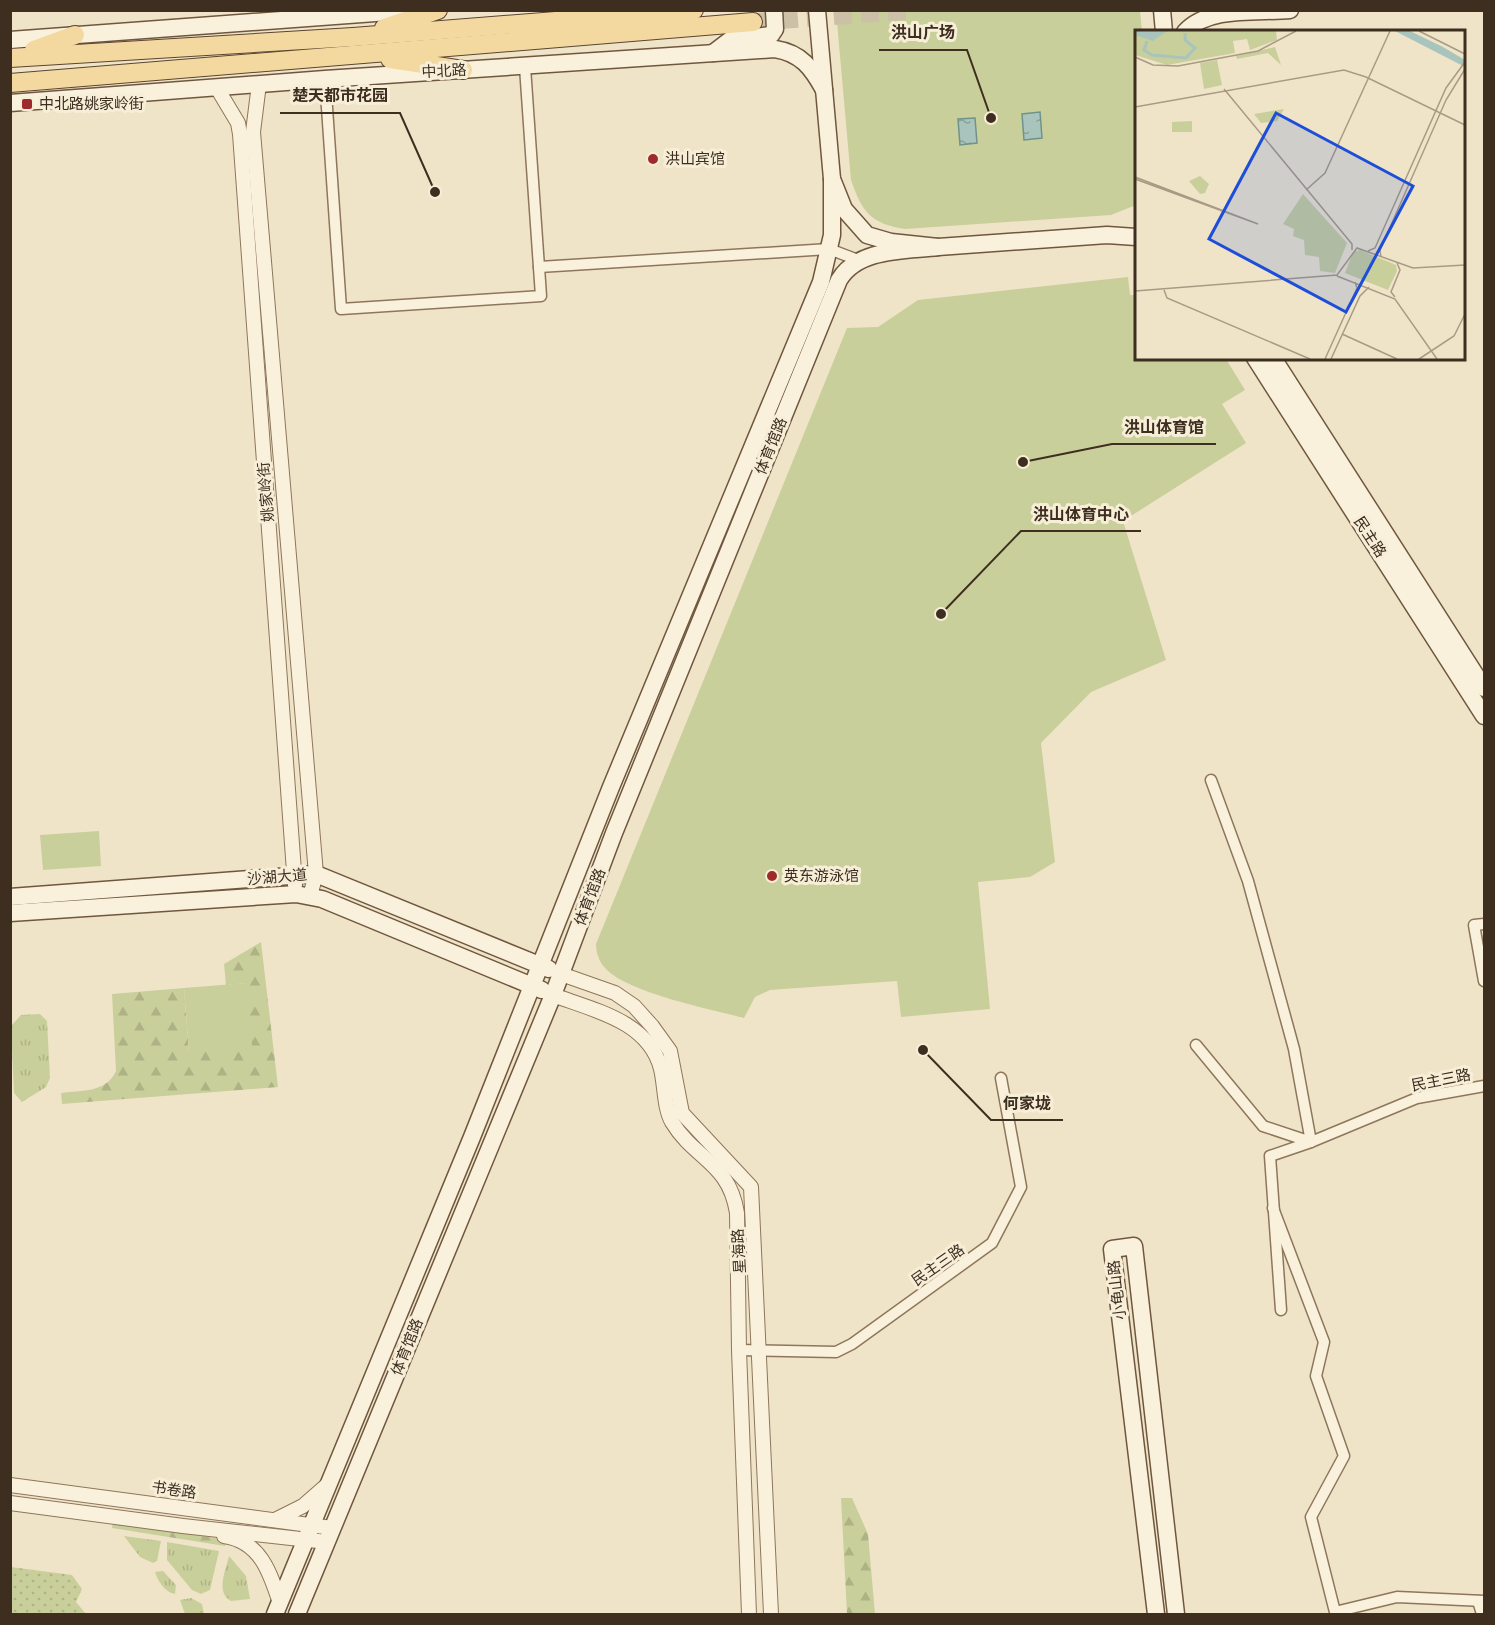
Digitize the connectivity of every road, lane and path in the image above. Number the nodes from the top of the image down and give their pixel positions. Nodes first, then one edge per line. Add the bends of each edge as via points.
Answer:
1 (416, 10) edge
2 (438, 10) edge
3 (694, 10) edge
4 (774, 10) edge
5 (817, 10) edge
6 (1162, 10) edge
7 (1189, 10) edge
8 (1290, 10) edge
9 (1214, 16) junction
10 (244, 17) edge
11 (753, 22) tunnel mouth
12 (1164, 30) edge
13 (1187, 30) edge
14 (75, 35) joint
15 (354, 46) junction
16 (13, 52) edge
17 (712, 53) junction
18 (525, 67) junction
19 (463, 70) junction
20 (325, 78) junction
21 (38, 81) junction
22 (10, 83) edge
23 (259, 84) junction
24 (217, 88) junction
25 (10, 90) edge
26 (824, 90) junction
27 (10, 103) edge
28 (832, 178) junction
29 (1135, 226) edge
30 (1107, 235) junction
31 (1135, 237) edge
32 (938, 247) junction
33 (830, 249) junction
34 (858, 260) junction
35 (539, 267) junction
36 (1256, 360) edge
37 (1274, 360) edge
38 (1485, 688) edge
39 (1485, 716) edge
40 (1211, 780) dead end
41 (316, 874) junction
42 (295, 876) junction
43 (303, 895) junction
44 (10, 897) edge
45 (10, 914) edge
46 (1485, 924) edge
47 (541, 966) junction
48 (561, 974) junction
49 (1485, 981) edge
50 (532, 986) junction
51 (553, 995) junction
52 (1196, 1045) dead end
53 (1001, 1078) dead end
54 (1485, 1086) edge
55 (1311, 1142) junction
56 (1273, 1208) junction
57 (1281, 1310) dead end
58 (739, 1350) junction
59 (760, 1351) junction
60 (329, 1483) junction
61 (10, 1485) edge
62 (10, 1503) edge
63 (275, 1520) junction
64 (209, 1528) junction
65 (309, 1532) junction
66 (330, 1535) junction
67 (1481, 1601) edge
68 (277, 1609) edge
69 (297, 1614) edge
70 (749, 1614) edge
71 (771, 1614) edge
72 (1156, 1614) edge
73 (1176, 1614) edge
74 (1482, 1614) edge

1 - 10 main road
2 - 15 main road
3 - 15 main road, 中北路
4 - 17 main road via 775,29 771,35 730,40
5 - 26 main road
6 - 12 main road
7 - 9 main road
8 - 9 main road
9 - 13 main road via 1198,21
10 - 14 main road
11 - 15 main road, 中北路
14 - 16 main road
15 - 16 main road, 中北路
15 - 19 main road
15 - 21 main road, 中北路
17 - 18 main road, 中北路
17 - 26 main road, 中北路 via 775,49 790,53 806,62
18 - 19 main road, 中北路
18 - 35 street
19 - 20 main road, 中北路
20 - 23 main road, 中北路
20 - 35 street via 341,309 541,296
21 - 22 main road, 中北路
21 - 25 main road
23 - 24 main road, 中北路
23 - 41 street, 姚家岭街 via 253,132
24 - 27 main road, 中北路
24 - 42 street, 姚家岭街 via 238,123 240,134
26 - 28 main road
28 - 32 main road via 844,209 867,235
28 - 33 main road, 体育馆路
29 - 30 main road
30 - 31 main road
30 - 32 main road
32 - 34 main road
33 - 34 street
33 - 35 street
33 - 47 main road, 体育馆路 via 781,384 611,787
34 - 48 main road, 体育馆路 via 842,274 833,294 614,833
36 - 39 main road, 民主路
37 - 38 main road, 民主路
40 - 55 street via 1251,892 1294,1049
41 - 42 main road, 沙湖大道
41 - 43 street, 姚家岭街
41 - 47 main road, 沙湖大道
42 - 43 street, 姚家岭街
42 - 44 main road, 沙湖大道
43 - 45 main road, 沙湖大道
43 - 50 main road, 沙湖大道
46 - 49 street via 1474,925
47 - 48 main road, 沙湖大道
47 - 50 main road, 体育馆路
48 - 51 main road, 体育馆路
48 - 59 street, 星海路 via 615,993 652,1026 670,1052 682,1113 751,1187
50 - 51 main road, 沙湖大道
50 - 60 main road, 体育馆路
51 - 58 street, 星海路 via 620,1020 649,1044 661,1069 672,1122 730,1184 737,1213
51 - 66 main road, 体育馆路
52 - 55 street via 1263,1126
53 - 59 street, 民主三路 via 1021,1187 992,1243 836,1352
54 - 55 street, 民主三路 via 1417,1098
55 - 56 street, 民主三路 via 1270,1156
56 - 57 street
56 - 67 street via 1324,1342 1316,1376 1344,1456 1311,1517 1335,1612 1397,1597
58 - 59 street, 民主三路
58 - 70 street, 星海路
59 - 71 street, 星海路
60 - 63 street via 303,1506
60 - 65 main road, 体育馆路
61 - 63 street, 书卷路
62 - 64 street, 书卷路
63 - 65 street, 书卷路
64 - 65 street, 书卷路
64 - 68 street via 254,1549 268,1571
65 - 66 street, 书卷路
65 - 68 main road, 体育馆路
66 - 69 main road, 体育馆路
67 - 74 street
72 - 73 main road, 小龟山路 via 1112,1249 1134,1246

